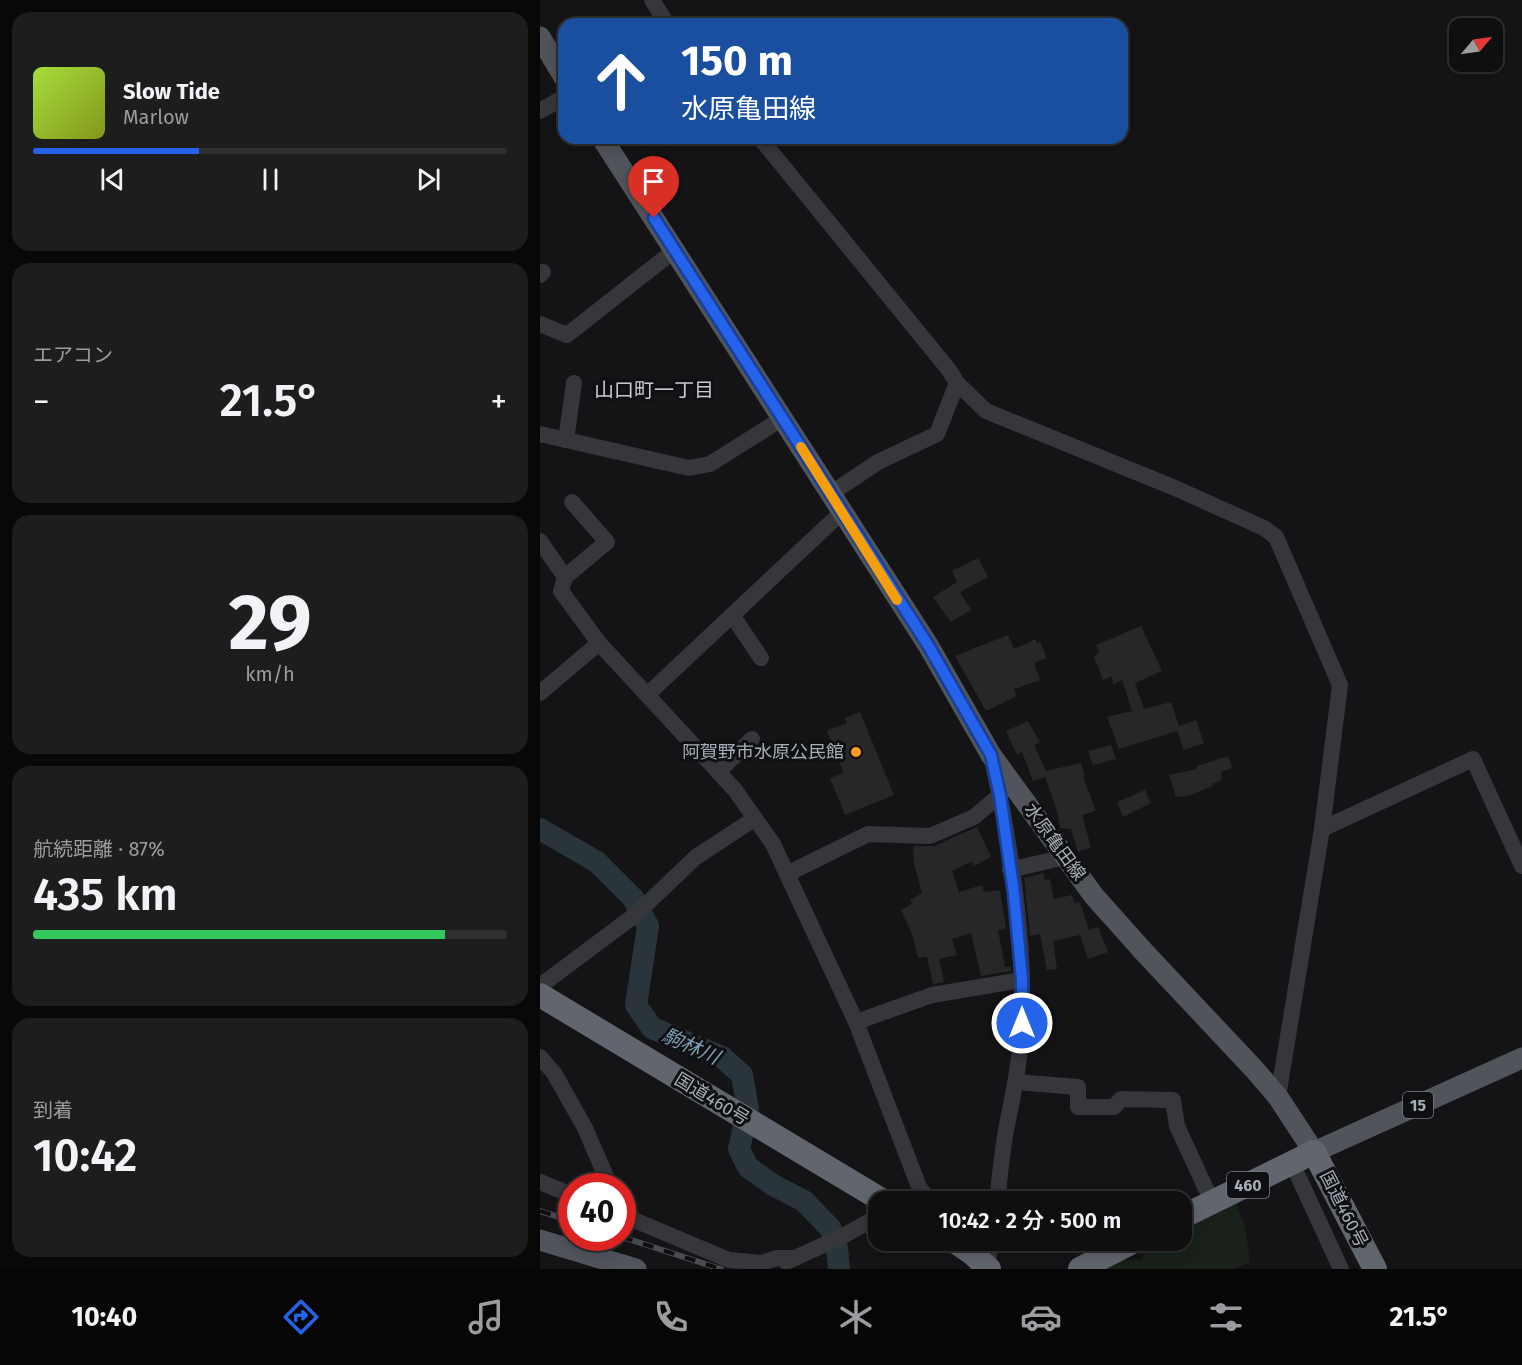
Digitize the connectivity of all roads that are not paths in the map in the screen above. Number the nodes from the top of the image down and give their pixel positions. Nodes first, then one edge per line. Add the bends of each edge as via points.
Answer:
1 (652, 0) edge
2 (663, 18) edge
3 (540, 37) edge
4 (558, 67) edge
5 (558, 100) edge
6 (540, 111) edge
7 (606, 144) edge
8 (765, 144) edge
9 (675, 250) junction
10 (540, 324) edge
11 (573, 383) dead end
12 (957, 383) junction
13 (783, 418) junction
14 (540, 434) edge
15 (566, 440) junction
16 (830, 494) junction
17 (572, 502) dead end
18 (842, 512) junction
19 (540, 541) edge
20 (565, 576) junction
21 (732, 615) junction
22 (598, 643) junction
23 (761, 658) dead end
24 (540, 693) edge
25 (647, 696) junction
26 (752, 739) dead end
27 (991, 755) junction
28 (718, 772) junction
29 (1000, 795) junction
30 (754, 819) junction
31 (1322, 829) junction
32 (1065, 857) junction
33 (1522, 866) edge
34 (1011, 870) junction
35 (787, 874) junction
36 (1022, 980) junction
37 (540, 986) edge
38 (540, 995) edge
39 (856, 1022) junction
40 (540, 1057) edge
41 (1522, 1058) edge
42 (1016, 1083) junction
43 (1278, 1097) junction
44 (1314, 1152) junction
45 (1292, 1163) junction
46 (604, 1173) edge
47 (540, 1182) edge
48 (558, 1189) edge
49 (922, 1191) edge
50 (999, 1191) edge
51 (868, 1192) edge
52 (1212, 1202) junction
53 (1192, 1213) edge
54 (636, 1219) edge
55 (868, 1222) edge
56 (540, 1240) edge
57 (967, 1251) edge
58 (990, 1251) edge
59 (1115, 1251) edge
60 (795, 1258) junction
61 (988, 1268) edge
62 (1338, 1268) edge
63 (636, 1269) edge
64 (769, 1269) edge
65 (1080, 1269) edge
66 (1375, 1269) edge

1 - 2 street
3 - 4 main road
5 - 6 street
7 - 9 main road, 水原亀田線
8 - 12 street
9 - 10 street via 567,335
9 - 13 main road, 水原亀田線
11 - 15 street
12 - 16 street via 937,434 878,462
12 - 31 street via 986,411 1175,488 1276,537 1340,685
13 - 15 street via 710,464 689,468
13 - 16 main road, 水原亀田線
14 - 15 street
16 - 18 main road, 水原亀田線
17 - 20 street via 608,542
18 - 21 street
18 - 27 main road, 水原亀田線 via 928,645
19 - 20 street
20 - 22 street via 561,591
21 - 23 street
21 - 25 street
22 - 24 street
22 - 25 street
25 - 28 street
26 - 28 street
27 - 29 street
27 - 32 main road, 水原亀田線
28 - 30 street
29 - 34 street
29 - 35 street via 974,817 930,836 868,834
30 - 35 street via 773,844
30 - 37 street via 696,857 634,915
31 - 33 street via 1473,759
31 - 43 street
32 - 34 street
32 - 43 main road, 水原亀田線 via 1116,923 1232,1043
34 - 36 street
35 - 39 street
36 - 39 street via 932,995
36 - 42 street
38 - 51 highway, 国道460号
39 - 49 street
40 - 46 street via 554,1073 585,1128
41 - 44 main road, 15
42 - 50 street
42 - 52 street via 1078,1087 1078,1107 1114,1107 1120,1099 1173,1100 1177,1126
43 - 44 main road, 水原亀田線
44 - 45 highway, 国道460号 / 460
44 - 66 highway, 国道460号
45 - 52 highway, 国道460号 / 460
45 - 62 street
47 - 48 street
52 - 53 highway, 国道460号 / 460
54 - 60 street via 729,1260 761,1263
55 - 60 street
56 - 63 main road
57 - 61 highway
58 - 61 street
59 - 65 highway
60 - 64 street

